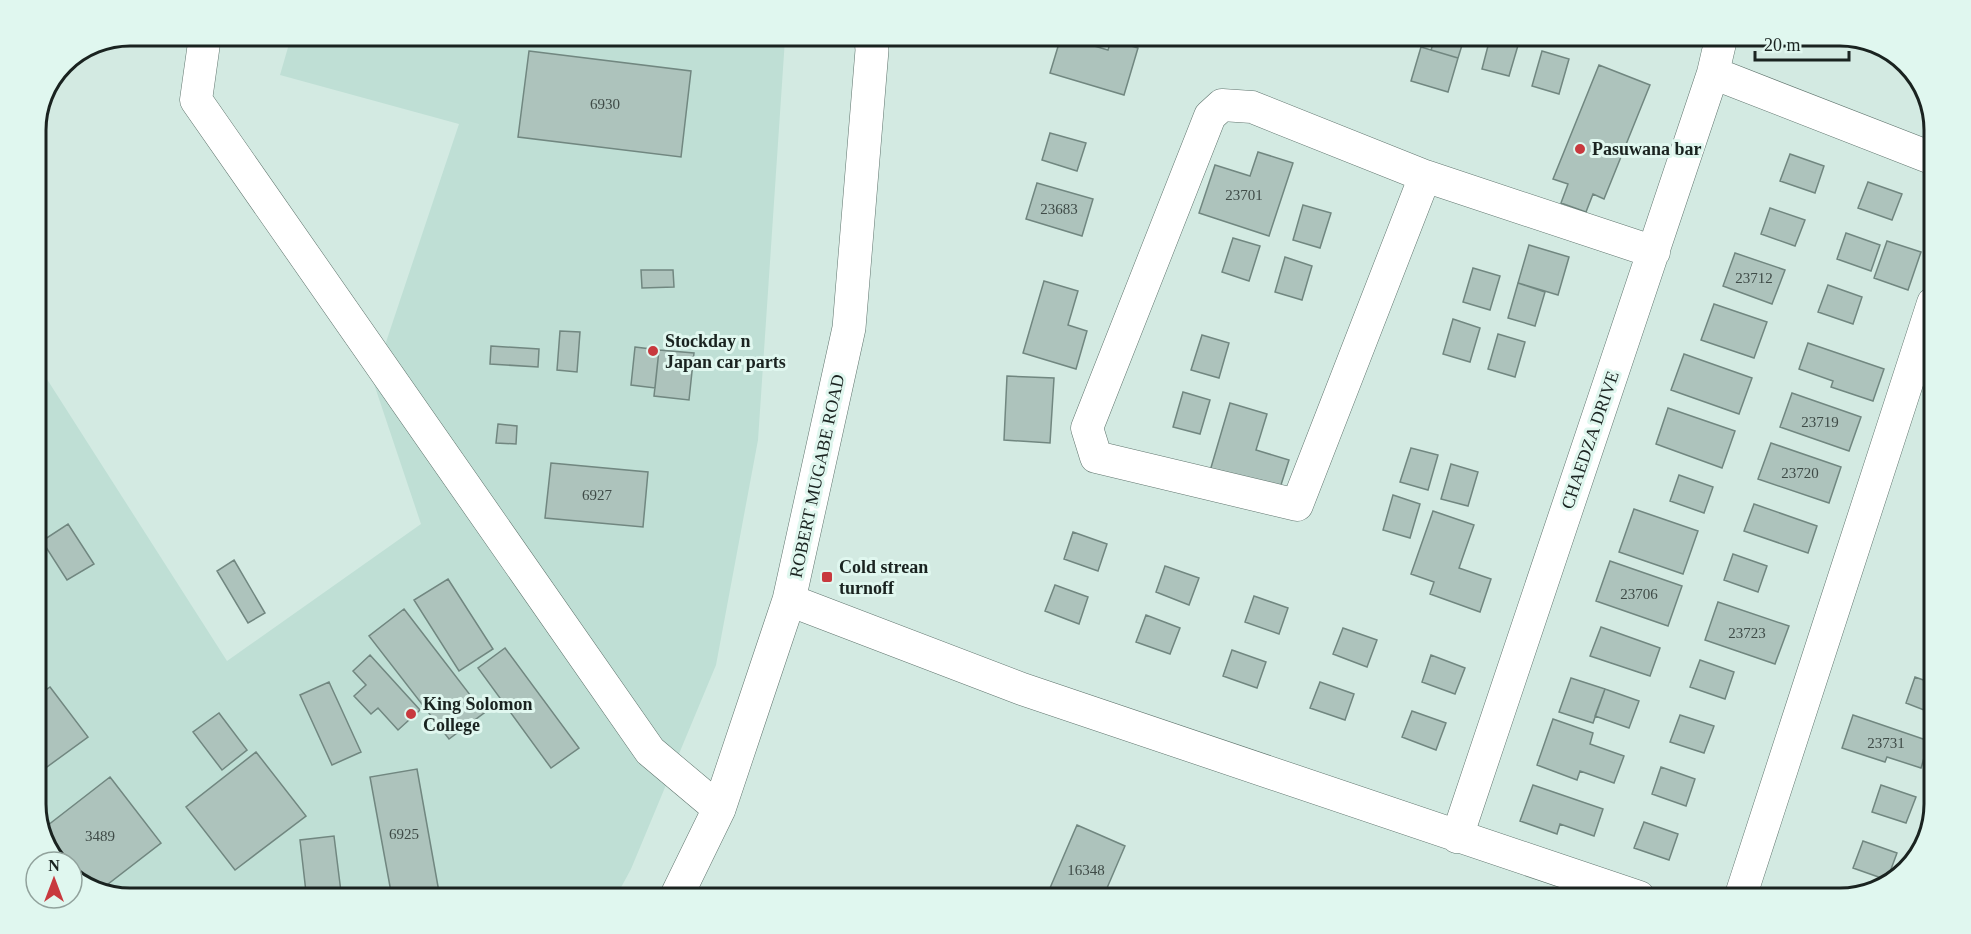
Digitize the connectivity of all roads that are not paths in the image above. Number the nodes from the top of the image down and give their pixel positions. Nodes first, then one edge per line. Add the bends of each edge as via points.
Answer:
1 (204, 46) edge
2 (871, 46) edge
3 (1719, 46) edge
4 (1713, 73) junction
5 (1924, 155) edge
6 (1425, 176) junction
7 (1654, 252) junction
8 (1924, 331) edge
9 (789, 600) junction
10 (719, 809) junction
11 (1457, 837) junction
12 (681, 887) edge
13 (1611, 887) edge
14 (1744, 887) edge

1 - 10 street via 196,100 650,751
2 - 9 main road, ROBERT MUGABE ROAD via 849,328
3 - 4 street, CHAEDZA DRIVE
4 - 5 street
4 - 7 street, CHAEDZA DRIVE
6 - 6 street via 1252,107 1222,105 1210,116 1087,428 1096,457 1298,505
6 - 7 street
7 - 11 street, CHAEDZA DRIVE
8 - 14 street
9 - 10 main road, ROBERT MUGABE ROAD
9 - 11 street via 1022,689
10 - 12 main road, ROBERT MUGABE ROAD
11 - 13 street

